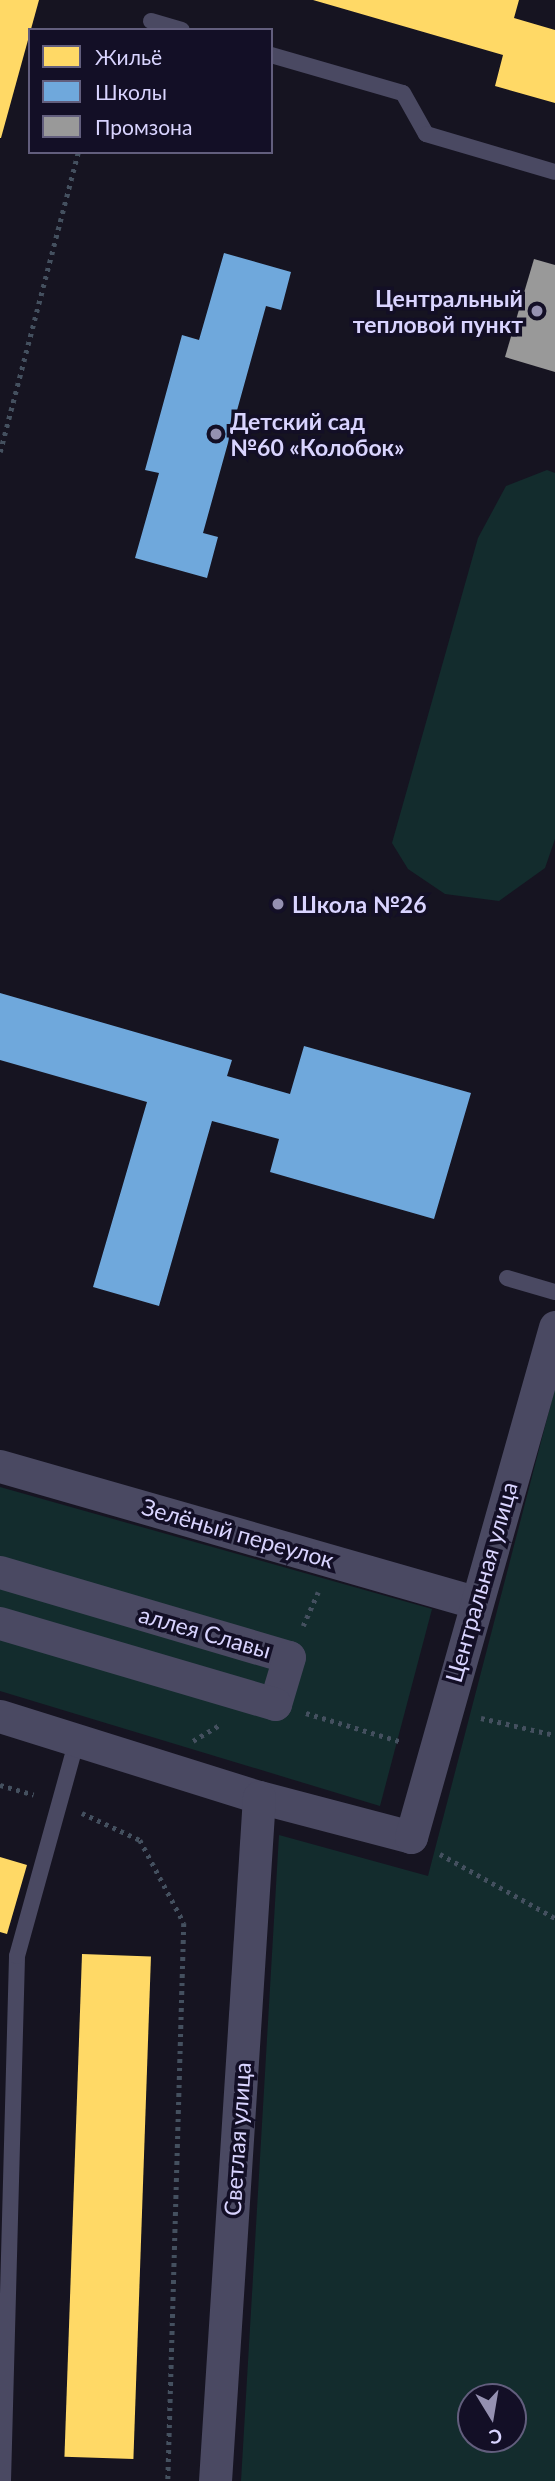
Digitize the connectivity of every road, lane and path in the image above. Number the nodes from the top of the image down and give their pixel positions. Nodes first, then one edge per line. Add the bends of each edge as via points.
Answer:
1 (151, 21) dead end
2 (175, 28) edge
3 (273, 56) edge
4 (77, 154) edge
5 (555, 172) edge
6 (0, 452) edge
7 (507, 1278) dead end
8 (555, 1292) edge
9 (555, 1327) edge
10 (0, 1466) edge
11 (332, 1559) junction
12 (0, 1572) edge
13 (474, 1602) junction
14 (0, 1623) edge
15 (289, 1657) junction
16 (268, 1701) junction
17 (445, 1710) junction
18 (0, 1716) edge
19 (555, 1735) edge
20 (76, 1739) junction
21 (434, 1751) junction
22 (155, 1764) junction
23 (0, 1785) edge
24 (260, 1797) junction
25 (59, 1802) junction
26 (411, 1838) junction
27 (555, 1918) edge
28 (0, 1951) edge
29 (17, 1956) junction
30 (3, 2481) edge
31 (168, 2481) edge
32 (215, 2481) edge

1 - 2 lane
3 - 5 lane via 402,93 426,134
4 - 6 path
7 - 8 lane
9 - 13 street, Центральная улица
10 - 11 street, Зелёный переулок
11 - 13 street, Зелёный переулок
11 - 15 path
12 - 15 street, аллея Славы
13 - 17 street, Центральная улица
14 - 16 street
15 - 16 street, аллея Славы
16 - 21 path
16 - 22 path
17 - 19 path
17 - 21 street, Центральная улица
18 - 20 street
20 - 22 street
20 - 25 lane
21 - 26 street, Центральная улица
22 - 24 street
23 - 25 path
24 - 26 street
24 - 32 street, Светлая улица
25 - 29 lane
25 - 31 path via 140,1840 184,1923
26 - 27 path
28 - 29 lane
29 - 30 lane

